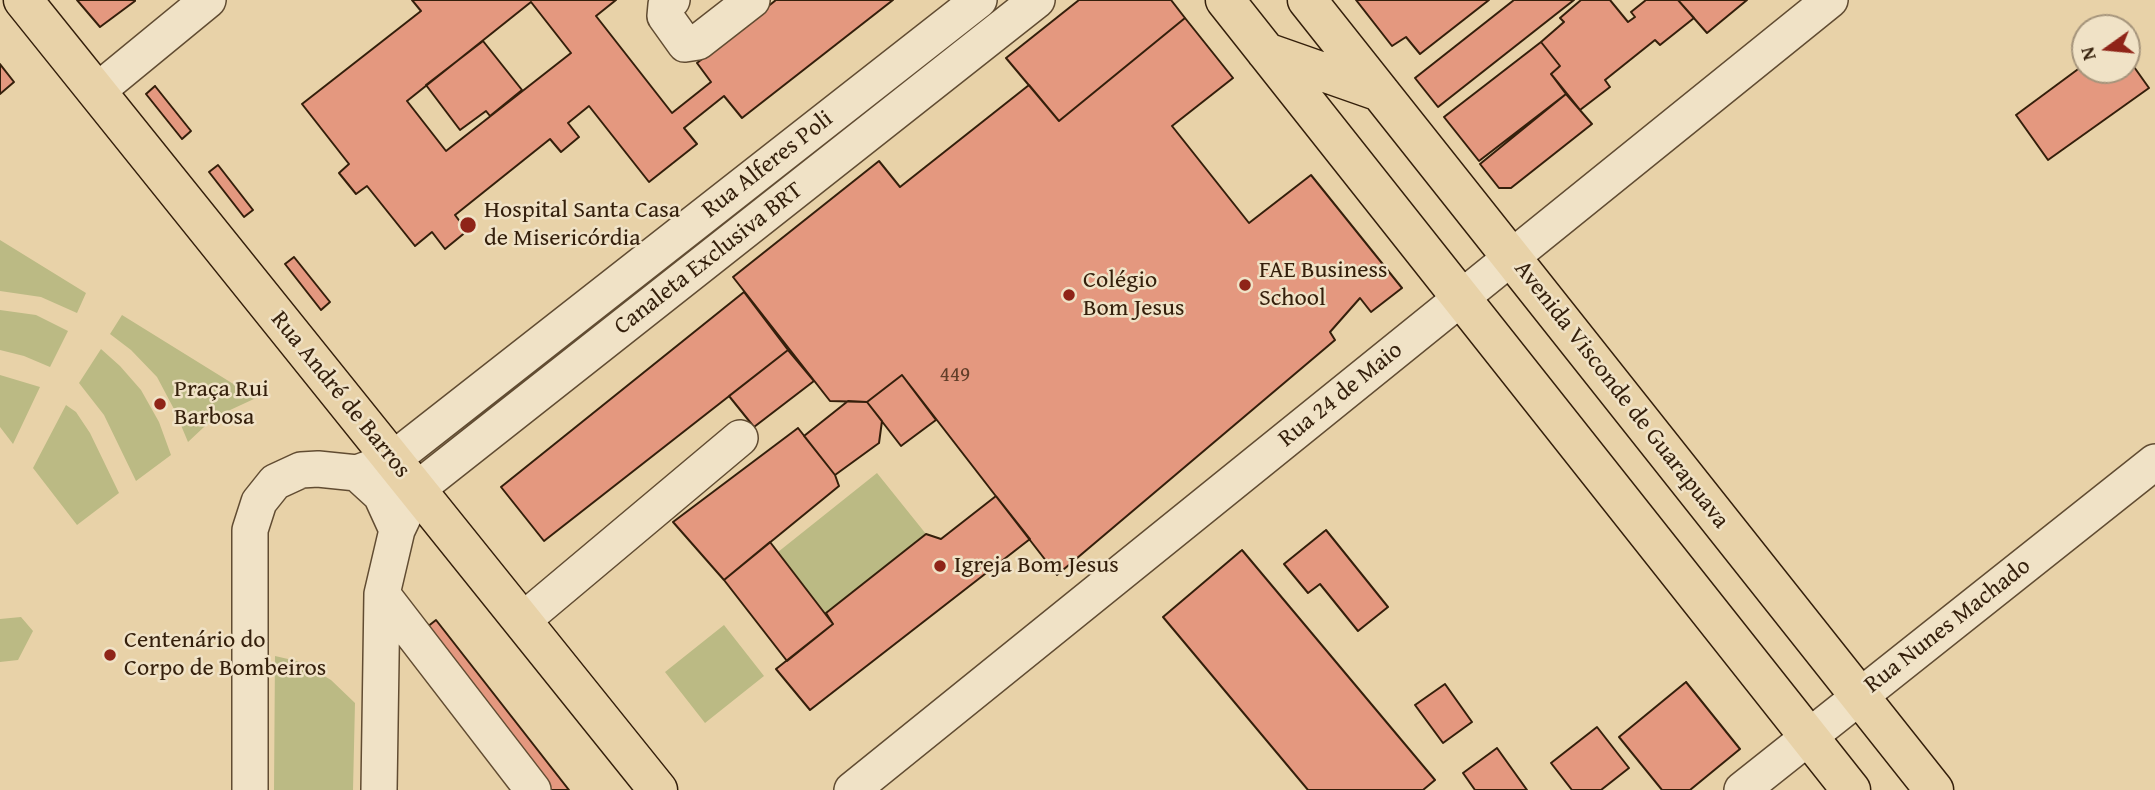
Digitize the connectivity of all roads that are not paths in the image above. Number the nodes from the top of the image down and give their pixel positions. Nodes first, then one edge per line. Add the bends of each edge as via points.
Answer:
1 (23, 0) edge
2 (208, 0) edge
3 (672, 0) edge
4 (752, 0) edge
5 (979, 0) edge
6 (1037, 0) edge
7 (1225, 0) edge
8 (1307, 0) edge
9 (1830, 0) edge
10 (1266, 52) junction
11 (96, 92) junction
12 (1380, 92) junction
13 (1512, 257) junction
14 (1461, 298) junction
15 (740, 438) dead end
16 (392, 460) junction
17 (2155, 462) edge
18 (357, 473) junction
19 (416, 489) junction
20 (397, 530) junction
21 (382, 594) junction
22 (522, 621) junction
23 (1860, 696) junction
24 (1809, 737) junction
25 (250, 790) edge
26 (379, 790) edge
27 (533, 790) edge
28 (658, 790) edge
29 (852, 790) edge
30 (1742, 790) edge
31 (1851, 790) edge
32 (1934, 790) edge

1 - 11 main road, Rua André de Barros
2 - 11 street
3 - 4 street via 665,16 685,44 698,42
5 - 16 street, Rua Alferes Poli
6 - 19 street, Canaleta Exclusiva BRT
7 - 10 main road
8 - 12 main road, Avenida Visconde de Guarapuava
9 - 13 street, Rua 24 de Maio
10 - 12 main road
10 - 14 main road
11 - 16 main road, Rua André de Barros
12 - 13 main road, Avenida Visconde de Guarapuava
13 - 14 street, Rua 24 de Maio
13 - 23 main road, Avenida Visconde de Guarapuava
14 - 24 main road
14 - 29 street, Rua 24 de Maio
15 - 22 street
16 - 18 street, Rua Alferes Poli
16 - 19 main road, Rua André de Barros
17 - 23 street, Rua Nunes Machado
18 - 20 street via 381,495
18 - 25 street via 301,470 275,482 259,502 250,530
19 - 20 street, Canaleta Exclusiva BRT
19 - 22 main road, Rua André de Barros
20 - 21 street, Canaleta Exclusiva BRT
21 - 26 street, Canaleta Exclusiva BRT
21 - 27 street
22 - 28 main road, Rua André de Barros
23 - 24 street, Rua Nunes Machado
23 - 32 main road, Avenida Visconde de Guarapuava
24 - 30 street, Rua Nunes Machado
24 - 31 main road

